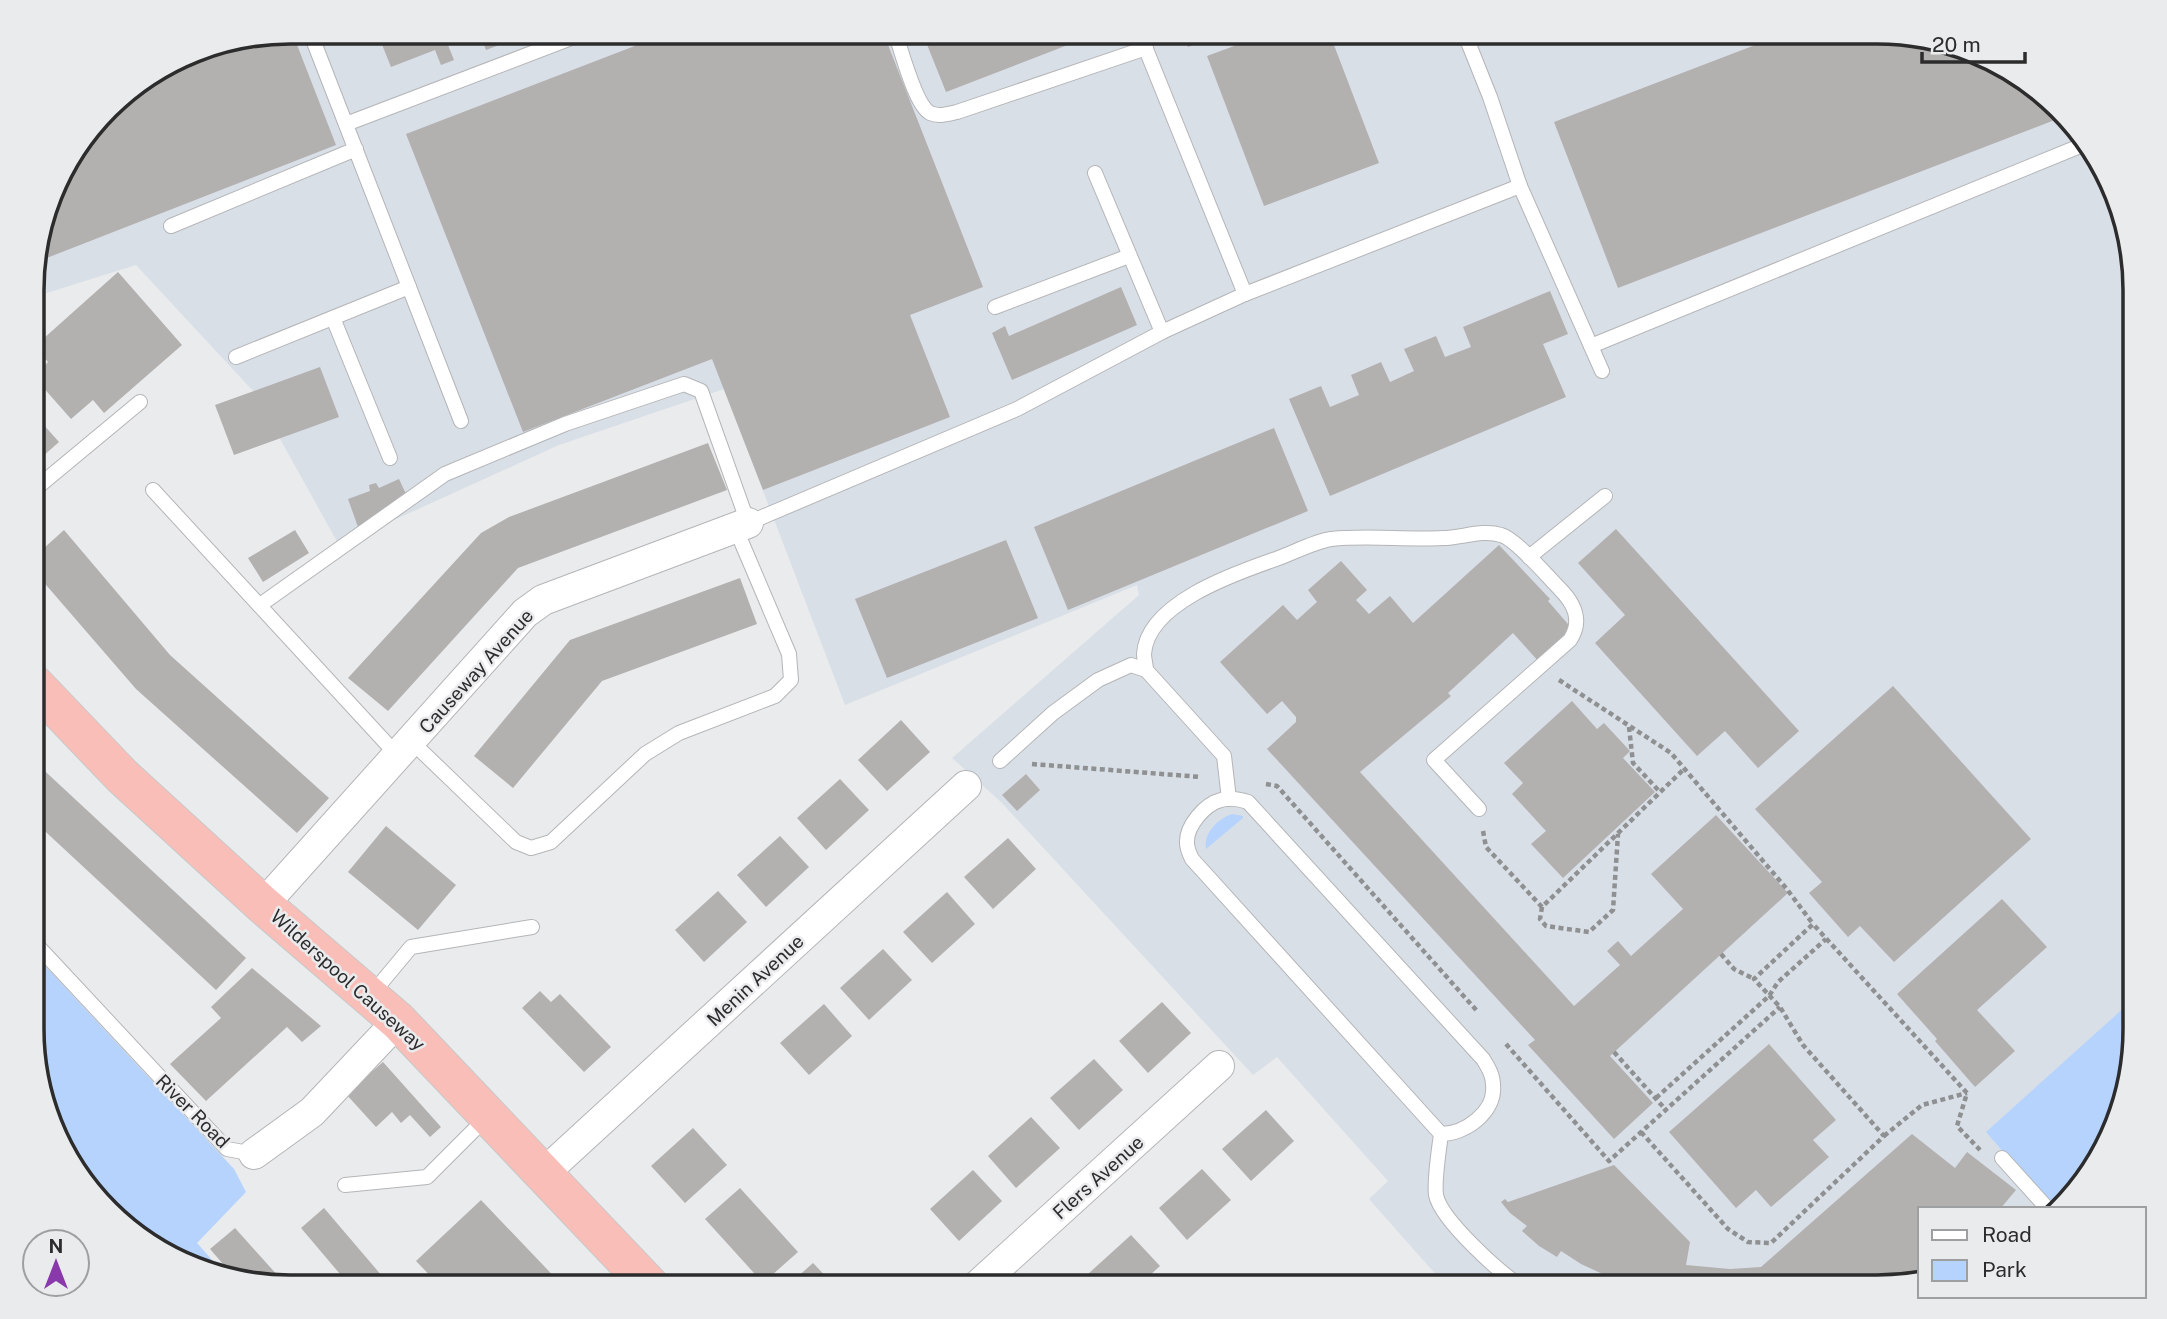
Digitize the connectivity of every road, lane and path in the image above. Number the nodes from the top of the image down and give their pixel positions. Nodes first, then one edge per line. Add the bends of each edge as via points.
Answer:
1 (315, 44) edge
2 (556, 44) edge
3 (898, 44) edge
4 (1144, 44) edge
5 (1469, 44) edge
6 (1146, 48) junction
7 (346, 124) junction
8 (2077, 147) edge
9 (356, 149) junction
10 (1095, 173) dead end
11 (1520, 186) junction
12 (171, 226) dead end
13 (1129, 256) junction
14 (409, 287) junction
15 (1245, 294) junction
16 (995, 307) dead end
17 (333, 318) junction
18 (1162, 332) junction
19 (1591, 346) junction
20 (236, 358) dead end
21 (1602, 371) dead end
22 (140, 402) dead end
23 (461, 421) dead end
24 (390, 458) dead end
25 (44, 482) edge
26 (153, 490) dead end
27 (1605, 496) dead end
28 (742, 525) junction
29 (1529, 557) junction
30 (260, 605) junction
31 (1539, 667) junction
32 (1146, 670) junction
33 (44, 694) edge
34 (1629, 726) junction
35 (405, 749) junction
36 (1000, 761) dead end
37 (1685, 769) junction
38 (966, 786) dead end
39 (1660, 792) junction
40 (1229, 799) junction
41 (1479, 809) joint
42 (1618, 833) junction
43 (263, 905) junction
44 (1542, 907) junction
45 (1813, 924) junction
46 (532, 927) dead end
47 (1826, 939) junction
48 (44, 953) edge
49 (1721, 954) dead end
50 (1754, 979) junction
51 (370, 996) junction
52 (1769, 996) junction
53 (1780, 1007) junction
54 (398, 1021) junction
55 (1614, 1052) dead end
56 (1219, 1066) dead end
57 (1967, 1093) junction
58 (1656, 1098) junction
59 (1665, 1110) junction
60 (489, 1115) junction
61 (1641, 1132) junction
62 (1441, 1134) junction
63 (1884, 1136) junction
64 (1593, 1143) dead end
65 (254, 1154) joint
66 (1984, 1154) dead end
67 (2002, 1158) dead end
68 (544, 1173) junction
69 (345, 1185) dead end
70 (2046, 1207) edge
71 (638, 1275) edge
72 (989, 1275) edge
73 (1506, 1275) edge

1 - 7 lane
2 - 7 lane
3 - 6 lane via 919,99 928,112 940,116
4 - 6 lane
5 - 11 lane
6 - 15 lane
7 - 9 lane
8 - 19 lane
9 - 12 lane
9 - 14 lane
10 - 13 lane
11 - 15 lane
11 - 19 lane
13 - 16 lane
13 - 18 lane
14 - 17 lane
14 - 23 lane
15 - 18 lane
17 - 20 lane
17 - 24 lane
18 - 28 lane via 1017,409
19 - 21 lane
22 - 25 lane
26 - 30 lane
27 - 29 lane
28 - 30 lane via 701,391 684,384 565,424 445,474
28 - 35 street, Causeway Avenue via 543,600 525,613
28 - 35 lane via 789,654 791,680 775,696 679,733 645,754 551,842 531,848 516,842
29 - 31 lane via 1575,609 1575,632
29 - 32 lane via 1504,535 1493,533 1329,540 1240,571 1182,599 1149,637
30 - 35 lane
31 - 34 path
31 - 41 lane via 1434,760
32 - 36 lane via 1131,665 1098,680
32 - 40 lane via 1224,756
33 - 43 highway, Wilderspool Causeway via 122,776
34 - 37 path via 1671,753
34 - 39 path via 1633,762
35 - 43 street, Causeway Avenue
37 - 39 path
37 - 45 path
38 - 68 street, Menin Avenue
39 - 42 path
40 - 62 lane via 1211,805 1194,822 1186,846 1192,859
40 - 62 lane via 1248,802 1483,1059 1494,1087 1490,1105 1477,1120 1453,1134
41 - 44 path via 1486,847
42 - 44 path
42 - 44 path via 1613,910 1589,932 1546,926
43 - 51 highway, Wilderspool Causeway
45 - 47 path
45 - 50 path
46 - 51 lane via 411,947
47 - 52 path via 1777,982
47 - 57 path
48 - 65 lane, River Road via 228,1149
49 - 50 path via 1734,969
50 - 52 path
51 - 54 highway, Wilderspool Causeway
52 - 53 path
52 - 58 path
53 - 59 path
53 - 63 path via 1803,1045
54 - 60 highway, Wilderspool Causeway
54 - 65 street, River Road via 312,1112
55 - 58 path
56 - 72 street, Flers Avenue
57 - 63 path via 1922,1105
57 - 66 path via 1957,1126
58 - 59 path
59 - 61 path
60 - 68 highway, Wilderspool Causeway
60 - 69 lane via 427,1177
61 - 63 path via 1728,1229 1748,1242 1759,1243 1771,1243
61 - 64 path via 1609,1161
62 - 73 lane via 1436,1196 1451,1223
67 - 70 lane
68 - 71 highway, Wilderspool Causeway

